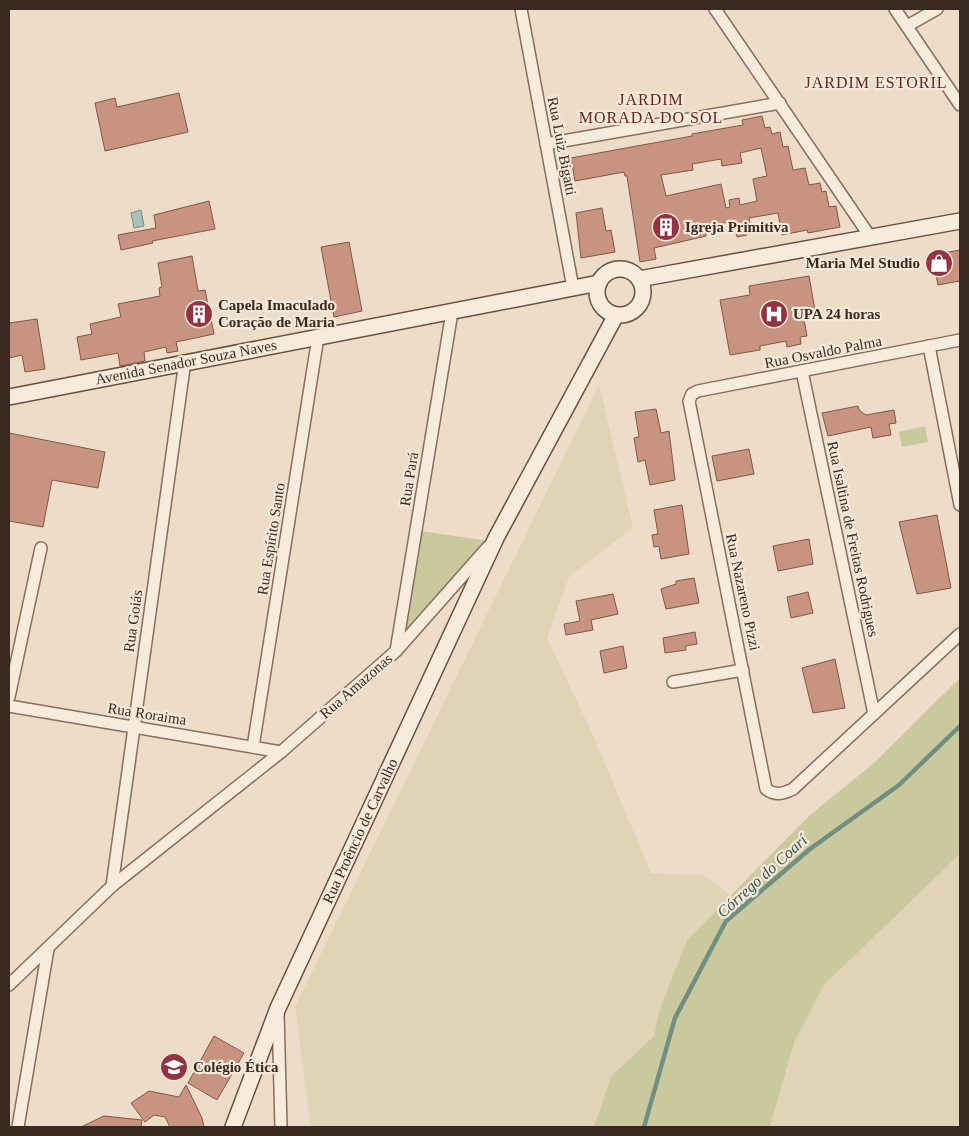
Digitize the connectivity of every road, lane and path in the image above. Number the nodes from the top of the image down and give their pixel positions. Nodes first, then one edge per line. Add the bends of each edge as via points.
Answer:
1 (521, 9) edge
2 (715, 9) edge
3 (895, 9) edge
4 (937, 9) edge
5 (907, 26) junction
6 (780, 103) junction
7 (960, 104) edge
8 (546, 144) junction
9 (960, 221) edge
10 (871, 238) junction
11 (639, 279) junction
12 (598, 283) junction
13 (573, 288) junction
14 (452, 312) junction
15 (616, 315) junction
16 (318, 337) junction
17 (960, 340) edge
18 (928, 346) junction
19 (185, 361) junction
20 (802, 371) junction
21 (692, 394) joint
22 (9, 397) edge
23 (960, 504) edge
24 (496, 538) junction
25 (41, 548) dead end
26 (960, 634) edge
27 (396, 651) junction
28 (743, 670) junction
29 (673, 682) dead end
30 (9, 697) edge
31 (9, 706) edge
32 (874, 714) junction
33 (133, 727) junction
34 (253, 747) junction
35 (281, 752) junction
36 (112, 886) junction
37 (48, 949) junction
38 (9, 985) edge
39 (278, 1008) junction
40 (236, 1126) edge
41 (18, 1127) edge
42 (281, 1127) edge

1 - 8 street, Rua Luiz Bigatti
2 - 6 street
3 - 5 street
4 - 5 street
5 - 7 street
6 - 8 street
6 - 10 street
8 - 13 street, Rua Luiz Bigatti
9 - 10 street
10 - 11 street
11 - 12 street via 631,271 620,268 609,271
11 - 15 street via 643,293 637,308
12 - 13 street, Avenida Senador Souza Naves
12 - 15 street via 600,303 609,313
13 - 14 street, Avenida Senador Souza Naves
14 - 16 street, Avenida Senador Souza Naves
14 - 27 street, Rua Pará
15 - 24 street, Rua Amazonas
16 - 19 street, Avenida Senador Souza Naves
16 - 34 street, Rua Espírito Santo
17 - 18 street, Rua Osvaldo Palma
18 - 20 street, Rua Osvaldo Palma
18 - 23 street
19 - 22 street, Avenida Senador Souza Naves
19 - 33 street, Rua Goiás
20 - 21 street, Rua Osvaldo Palma
20 - 32 street, Rua Isaltina de Freitas Rodrigues
21 - 28 street, Rua Nazareno Pizzi via 690,407
24 - 27 street, Rua Amazonas
24 - 39 street, Rua Proêncio de Carvalho
25 - 30 street
26 - 32 street
27 - 35 street, Rua Amazonas
28 - 29 street
28 - 32 street, Rua Nazareno Pizzi via 762,776 766,789 772,793 784,794 793,789
31 - 33 street, Rua Roraima
33 - 34 street, Rua Roraima
33 - 36 street, Rua Goiás
34 - 35 street, Rua Roraima
35 - 36 street, Rua Amazonas
36 - 37 street, Rua Amazonas
37 - 38 street, Rua Amazonas
37 - 41 street
39 - 40 street, Rua Proêncio de Carvalho
39 - 42 street

